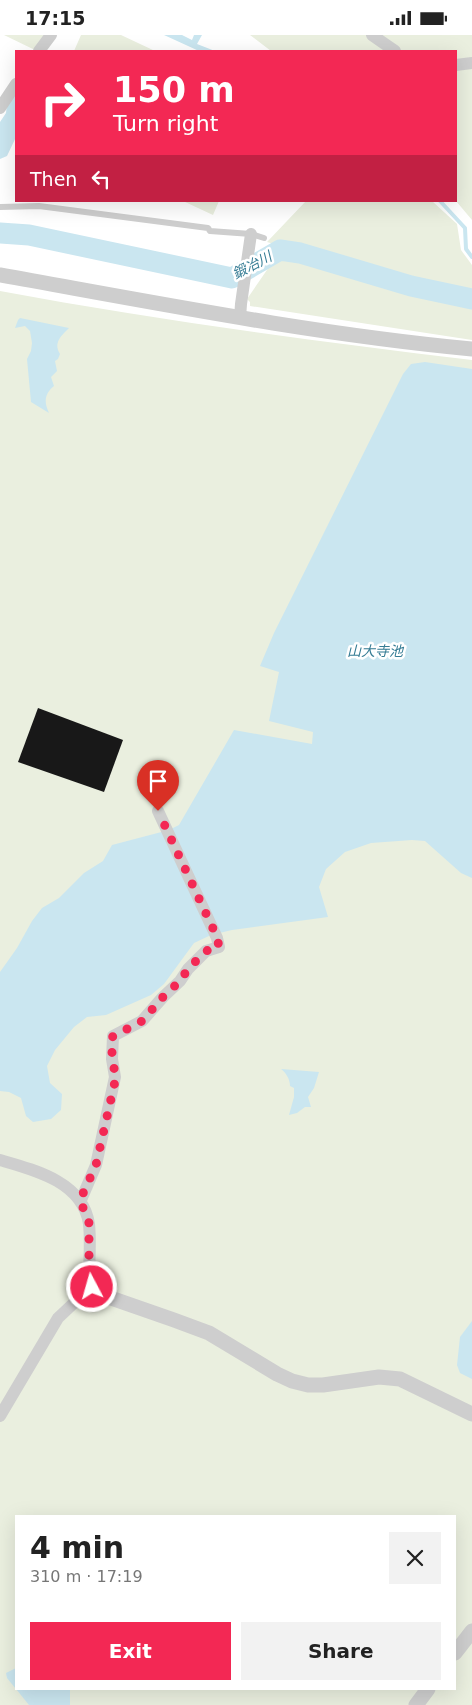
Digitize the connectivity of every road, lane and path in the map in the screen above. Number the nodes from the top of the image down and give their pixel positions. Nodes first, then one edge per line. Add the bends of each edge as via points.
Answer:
1 (51, 35) edge
2 (372, 35) edge
3 (40, 50) edge
4 (394, 50) edge
5 (472, 63) edge
6 (457, 65) edge
7 (15, 86) edge
8 (0, 108) edge
9 (0, 207) edge
10 (258, 236) joint
11 (0, 275) edge
12 (241, 311) junction
13 (472, 349) edge
14 (158, 811) dead end
15 (0, 1160) edge
16 (80, 1200) junction
17 (92, 1287) junction
18 (108, 1297) joint
19 (472, 1414) edge
20 (0, 1416) edge
21 (472, 1631) edge
22 (456, 1652) edge
23 (427, 1690) edge
24 (416, 1705) edge

1 - 3 street
2 - 4 street
5 - 6 street
7 - 8 street
9 - 10 lane via 39,206
10 - 12 street
11 - 12 street
12 - 13 street via 394,341
14 - 16 street via 219,947 206,951 142,1021 112,1037 116,1077 96,1165
15 - 16 street via 39,1171 67,1187
16 - 17 street via 89,1223 89,1279
17 - 18 street via 96,1293
17 - 20 street via 58,1318
18 - 19 street via 209,1333 292,1381 323,1385 379,1377 400,1379
21 - 22 street
23 - 24 street

